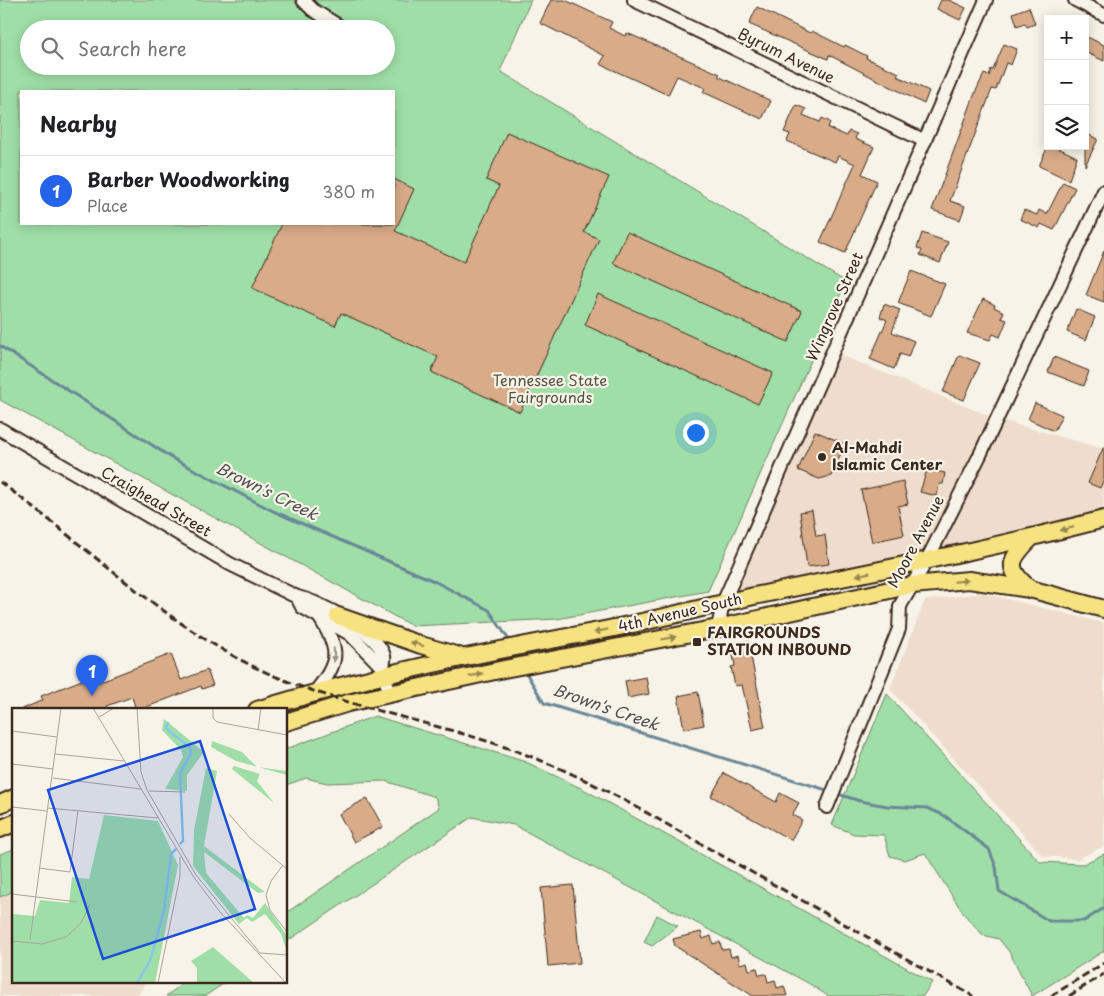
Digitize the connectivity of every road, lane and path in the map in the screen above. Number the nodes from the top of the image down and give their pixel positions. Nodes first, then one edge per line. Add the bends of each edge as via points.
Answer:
1 (302, 0) edge
2 (634, 0) edge
3 (986, 0) edge
4 (1075, 0) edge
5 (1104, 15) edge
6 (329, 20) edge
7 (925, 141) junction
8 (1104, 191) edge
9 (0, 429) edge
10 (1104, 519) edge
11 (1031, 538) junction
12 (927, 560) junction
13 (912, 586) junction
14 (1030, 589) junction
15 (297, 597) junction
16 (723, 603) junction
17 (1104, 609) edge
18 (318, 615) junction
19 (338, 616) junction
20 (718, 628) junction
21 (464, 657) junction
22 (383, 671) junction
23 (315, 692) junction
24 (390, 694) junction
25 (263, 708) edge
26 (288, 721) edge
27 (12, 799) edge
28 (0, 804) edge
29 (827, 807) dead end
30 (12, 824) edge
31 (0, 829) edge

1 - 6 street
2 - 7 street, Byrum Avenue
3 - 7 street, Wingrove Street
4 - 5 street
7 - 16 street, Wingrove Street
8 - 12 street, Moore Avenue
9 - 15 street, Craighead Street via 230,564
10 -> 11 main road, 4th Avenue South
11 - 12 main road, 4th Avenue South
11 - 14 main road via 1015,554 1012,562 1017,578
12 - 13 street, Moore Avenue
12 -> 16 main road, 4th Avenue South
13 -> 14 main road, 4th Avenue South via 969,580
13 - 20 main road, 4th Avenue South
13 - 29 street, Moore Avenue via 900,606 899,629
14 - 17 main road, 4th Avenue South
15 - 18 street, Craighead Street via 302,607
15 - 19 street, Craighead Street
16 - 20 street, Wingrove Street
16 -> 21 main road, 4th Avenue South
18 - 22 street, Craighead Street via 350,634
18 -> 23 street via 336,652 333,669
21 -> 19 main road
19 - 22 street, Craighead Street via 364,631 379,645 384,658
24 -> 20 main road, 4th Avenue South
21 - 22 main road, 4th Avenue South
22 - 23 main road, 4th Avenue South
22 - 24 street, Craighead Street
23 - 25 main road, 4th Avenue South
24 - 26 main road, 4th Avenue South
27 - 28 main road
30 - 31 main road

